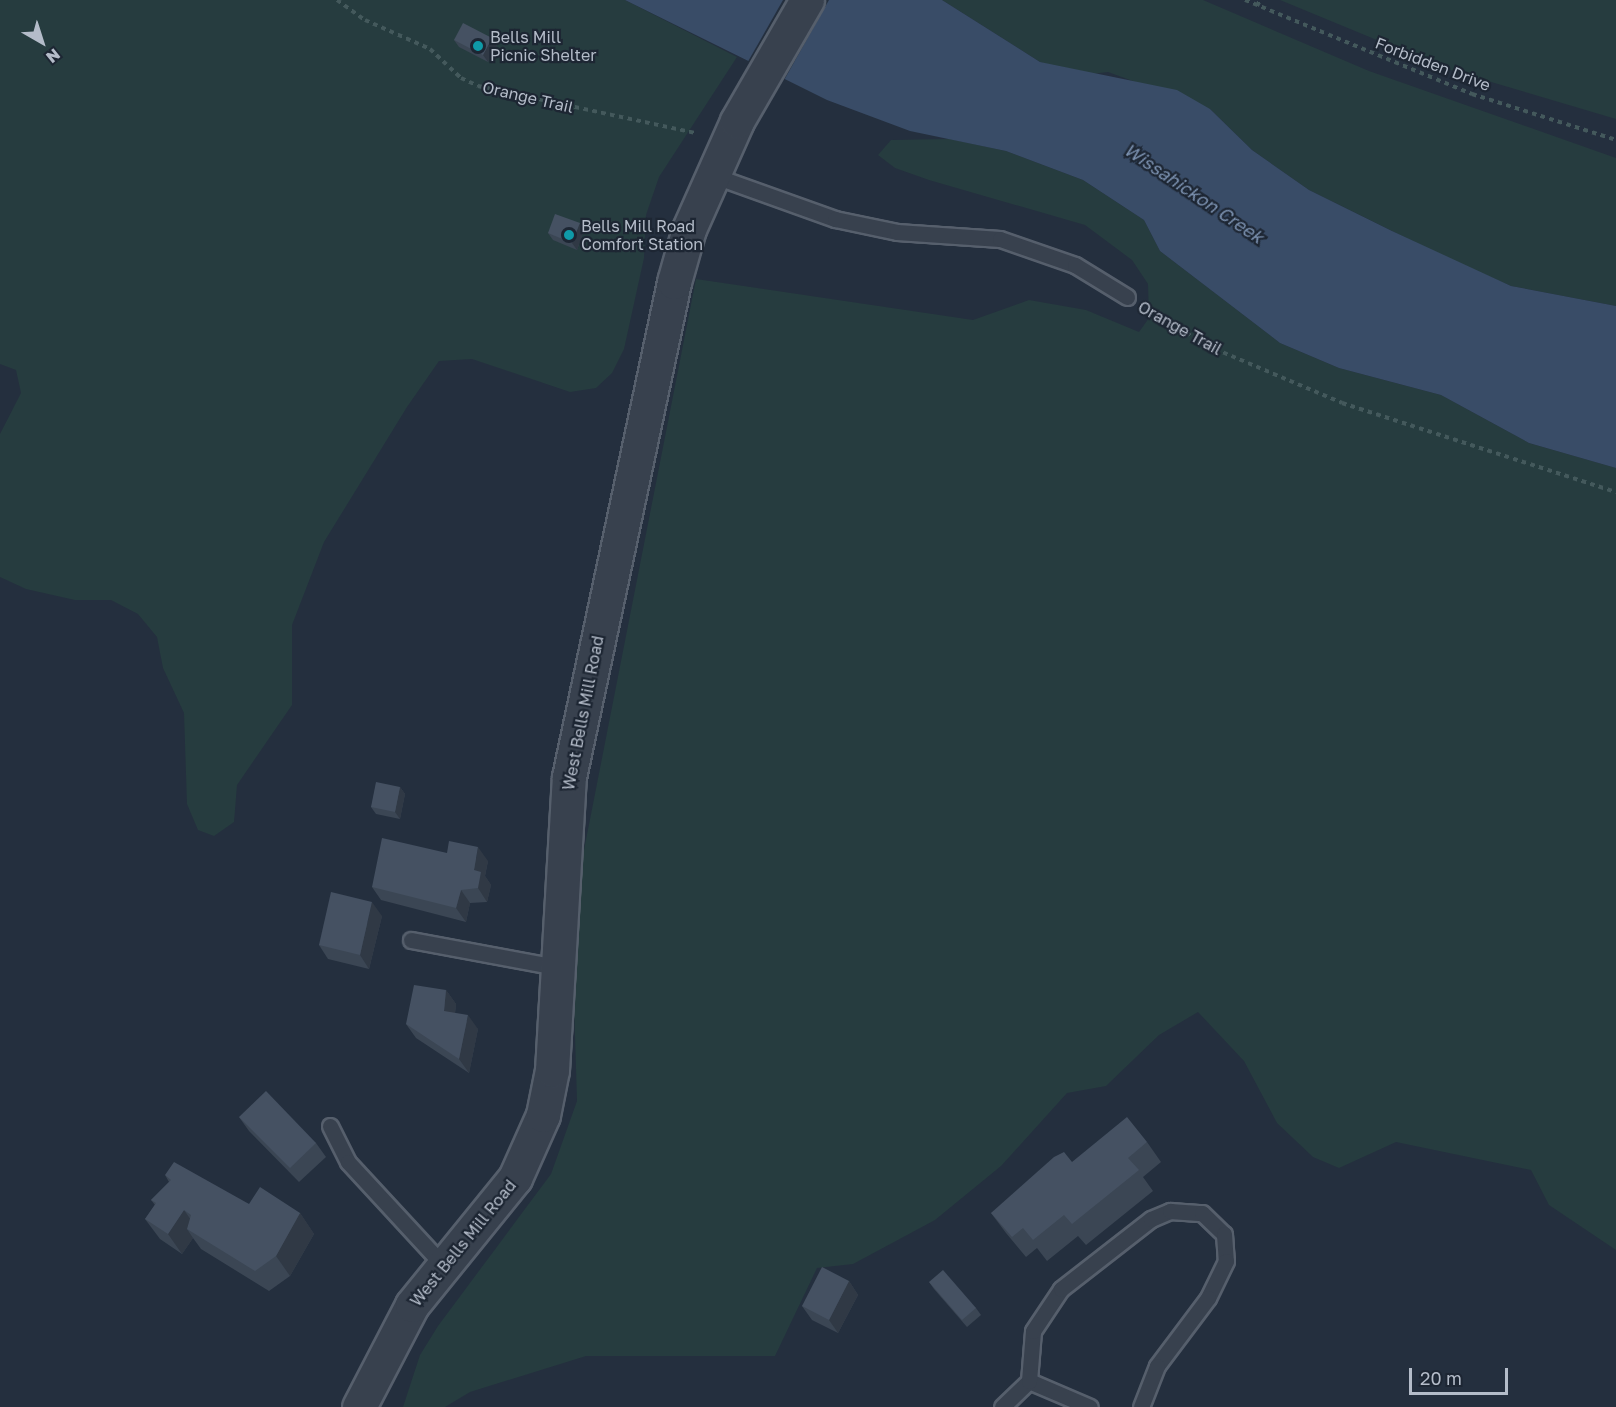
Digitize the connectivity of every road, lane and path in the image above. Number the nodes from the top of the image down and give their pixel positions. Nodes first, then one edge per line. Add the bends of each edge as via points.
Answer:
1 (337, 0) edge
2 (807, 0) edge
3 (1245, 0) edge
4 (1260, 0) edge
5 (1257, 6) junction
6 (706, 136) dead end
7 (1616, 140) edge
8 (712, 175) junction
9 (1126, 297) joint
10 (1616, 492) edge
11 (411, 940) dead end
12 (557, 967) junction
13 (330, 1126) dead end
14 (443, 1264) junction
15 (1029, 1381) junction
16 (359, 1407) edge
17 (1002, 1407) edge
18 (1090, 1407) edge
19 (1141, 1407) edge

1 - 6 path, Orange Trail via 365,20 430,49 460,78 478,86
2 - 8 street, West Bells Mill Road via 737,121
3 - 5 path, Forbidden Drive
4 - 5 path
5 - 7 path, Forbidden Drive via 1472,94
8 - 9 lane, Orange Trail via 835,219 897,232 1000,239 1075,266
8 - 12 street, West Bells Mill Road via 674,282 584,699 566,801
9 - 10 path, Orange Trail via 1282,380
11 - 12 lane
12 - 14 street, West Bells Mill Road via 552,1070 536,1137 503,1196
13 - 14 lane via 348,1162
14 - 16 street, West Bells Mill Road via 407,1313
15 - 17 lane
15 - 18 lane
15 - 19 lane via 1033,1330 1061,1290 1151,1218 1170,1211 1202,1213 1224,1234 1226,1261 1208,1298 1157,1366

